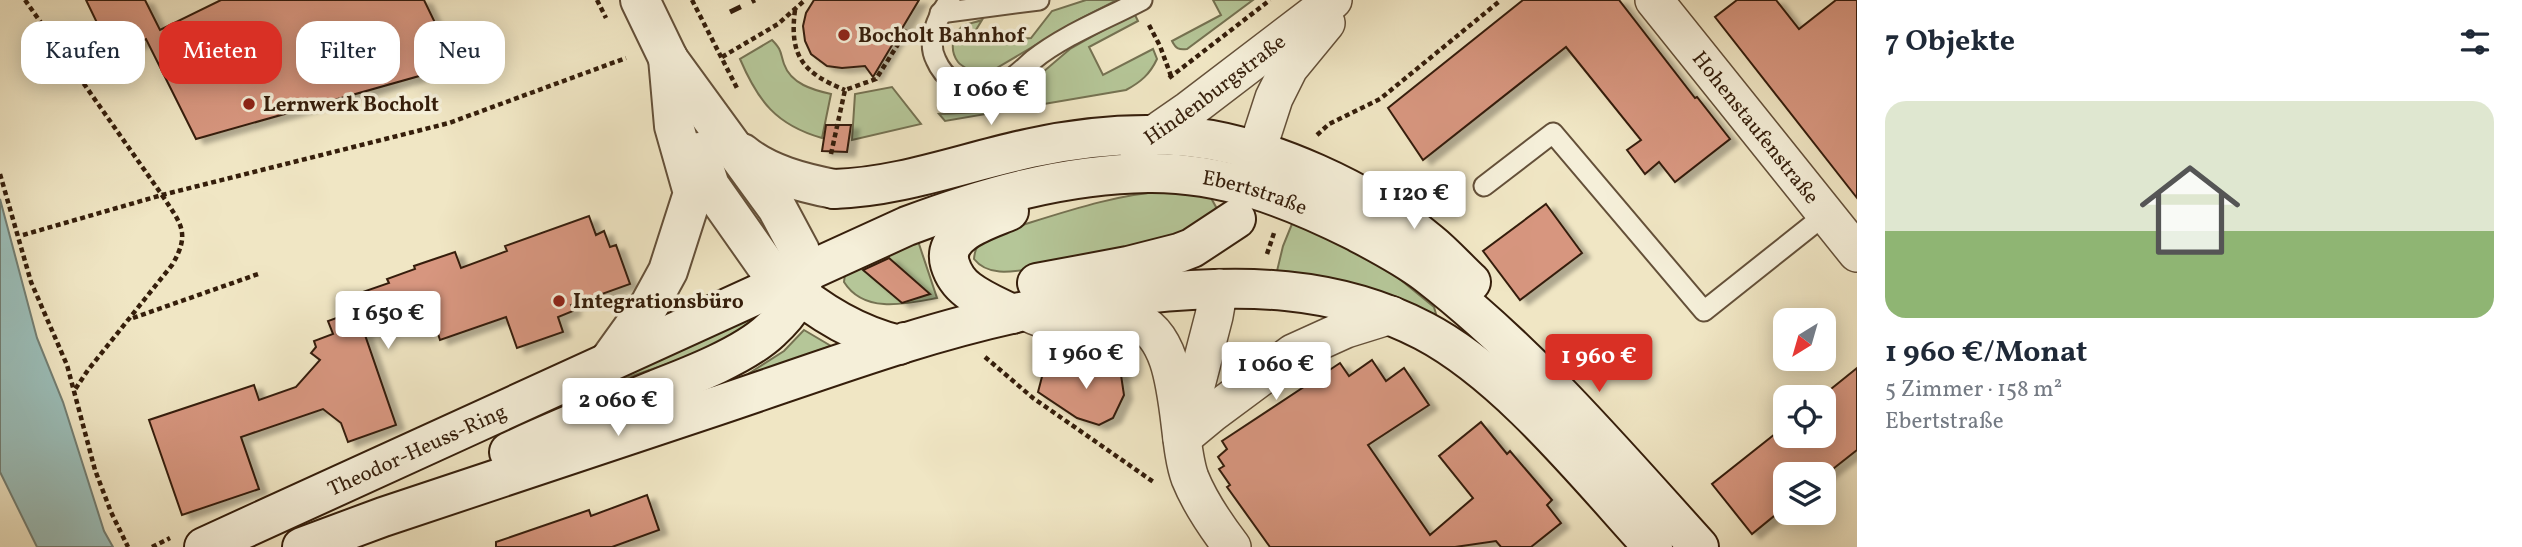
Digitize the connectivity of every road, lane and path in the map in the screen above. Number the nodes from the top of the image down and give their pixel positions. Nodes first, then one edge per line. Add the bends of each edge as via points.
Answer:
1 (25, 0) edge
2 (640, 0) edge
3 (692, 0) edge
4 (804, 0) edge
5 (1039, 0) edge
6 (1270, 0) edge
7 (1332, 0) edge
8 (1345, 0) edge
9 (1501, 0) edge
10 (1654, 0) edge
11 (1139, 1) edge
12 (945, 6) edge
13 (795, 10) junction
14 (912, 23) dead end
15 (626, 58) dead end
16 (668, 58) junction
17 (722, 58) junction
18 (1171, 76) junction
19 (1162, 83) dead end
20 (845, 90) junction
21 (741, 97) dead end
22 (1152, 135) junction
23 (1314, 140) dead end
24 (729, 142) junction
25 (0, 174) edge
26 (832, 174) junction
27 (1094, 177) junction
28 (1246, 185) junction
29 (1484, 186) dead end
30 (162, 195) junction
31 (1826, 214) junction
32 (23, 236) dead end
33 (1857, 253) edge
34 (261, 272) dead end
35 (796, 283) junction
36 (1219, 288) junction
37 (1007, 309) junction
38 (1391, 315) junction
39 (131, 318) junction
40 (899, 345) junction
41 (982, 354) dead end
42 (609, 361) junction
43 (74, 392) junction
44 (1182, 438) junction
45 (1157, 484) dead end
46 (383, 517) junction
47 (165, 540) dead end
48 (128, 547) edge
49 (152, 547) edge
50 (204, 547) edge
51 (302, 547) edge
52 (1232, 547) edge
53 (1653, 547) edge
54 (1699, 547) edge

1 - 30 path
2 - 16 main road
3 - 17 path
4 - 13 path
5 - 12 lane
6 - 18 path
7 - 22 street, Hindenburgstraße
8 - 28 street, Hindenburgstraße via 1289,68 1274,98
9 - 23 path via 1380,99 1329,124
10 - 31 street, Hohenstaufenstraße
11 - 12 lane via 1046,50 1017,75 983,91 954,82 934,58 935,30
11 - 18 path
13 - 17 path
13 - 20 path via 792,33 801,62
14 - 20 path via 876,79
15 - 30 path via 449,123
16 - 24 main road
16 - 35 main road via 710,186 767,267
16 - 42 main road via 674,126 693,193 668,271
17 - 21 path
18 - 19 path
20 - 26 path
22 - 26 main road via 1033,148 863,188
22 - 27 street, Hindenburgstraße
22 - 28 main road via 1192,137
24 - 26 main road via 748,159 805,183
24 - 35 main road via 777,208 800,251
25 - 43 path via 31,282
27 - 28 main road, Ebertstraße via 1187,175
27 - 35 main road, Ebertstraße via 988,197 907,226
27 - 37 main road via 984,221 958,237 951,247 951,267 968,290
28 - 36 main road
28 - 37 main road via 1192,248 1033,284
28 - 54 main road, Ebertstraße via 1305,206 1426,273 1530,363
29 - 31 lane via 1553,133 1704,311
30 - 32 path
30 - 39 path via 183,233 182,248
31 - 33 street, Hohenstaufenstraße
34 - 39 path
35 - 40 main road via 816,309 874,339
35 - 42 main road, Theodor-Heuss-Ring
35 - 46 main road via 770,332 720,362 512,451
36 - 37 main road
36 - 38 main road via 1317,293
36 - 44 street
37 - 40 main road
37 - 44 street via 1057,323 1132,318 1149,328 1170,361
38 - 44 street via 1293,353
38 - 53 main road via 1427,332 1504,390
39 - 43 path
40 - 46 main road, Theodor-Heuss-Ring
41 - 45 path via 1032,398
42 - 50 main road, Theodor-Heuss-Ring
43 - 48 path via 95,470
44 - 52 street via 1189,477
46 - 51 main road, Theodor-Heuss-Ring
47 - 49 path

